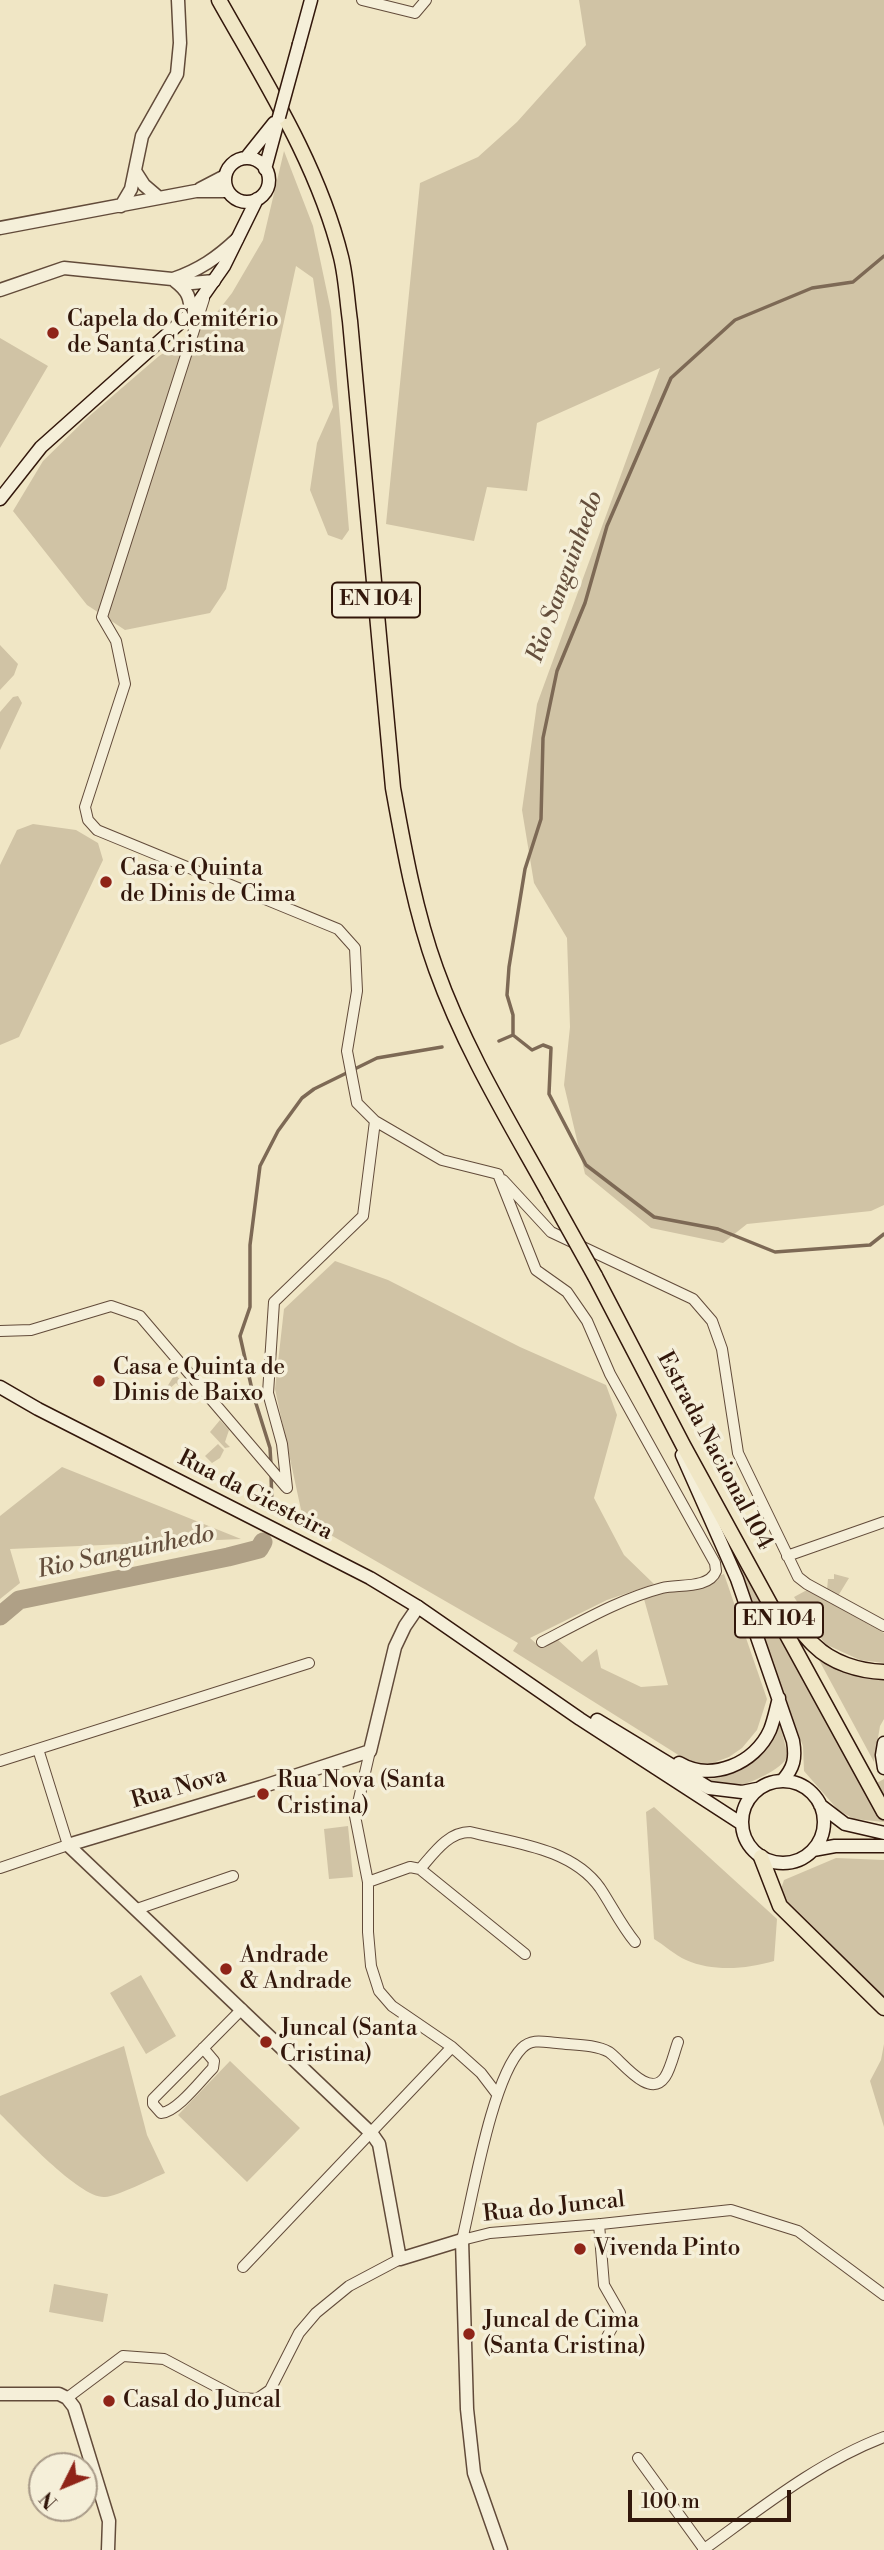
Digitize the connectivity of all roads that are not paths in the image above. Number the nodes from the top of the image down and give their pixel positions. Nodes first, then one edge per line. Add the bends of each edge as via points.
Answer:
1 (178, 0) edge
2 (219, 0) edge
3 (311, 0) edge
4 (362, 0) edge
5 (426, 0) edge
6 (266, 144) junction
7 (246, 158) junction
8 (265, 169) junction
9 (135, 171) junction
10 (225, 176) junction
11 (196, 191) junction
12 (227, 191) junction
13 (158, 197) junction
14 (257, 199) junction
15 (238, 200) junction
16 (121, 206) junction
17 (243, 227) junction
18 (0, 228) edge
19 (237, 239) junction
20 (194, 271) junction
21 (172, 279) junction
22 (214, 281) junction
23 (0, 290) edge
24 (206, 292) junction
25 (191, 313) junction
26 (0, 499) edge
27 (375, 1121) junction
28 (498, 1174) junction
29 (0, 1331) edge
30 (631, 1343) junction
31 (0, 1387) edge
32 (683, 1445) junction
33 (884, 1522) edge
34 (787, 1556) junction
35 (418, 1607) junction
36 (788, 1618) junction
37 (884, 1626) edge
38 (542, 1643) dead end
39 (486, 1653) junction
40 (309, 1663) dead end
41 (884, 1672) edge
42 (779, 1698) junction
43 (603, 1724) junction
44 (884, 1743) edge
45 (38, 1749) junction
46 (370, 1751) junction
47 (0, 1761) edge
48 (884, 1768) edge
49 (782, 1781) junction
50 (757, 1789) junction
51 (880, 1795) edge
52 (820, 1805) junction
53 (884, 1812) edge
54 (742, 1824) junction
55 (884, 1833) edge
56 (68, 1846) junction
57 (884, 1846) edge
58 (813, 1850) junction
59 (761, 1857) junction
60 (0, 1868) edge
61 (420, 1868) junction
62 (233, 1877) dead end
63 (368, 1882) junction
64 (137, 1909) junction
65 (635, 1942) dead end
66 (525, 1954) dead end
67 (884, 2008) edge
68 (242, 2009) junction
69 (678, 2042) dead end
70 (452, 2047) junction
71 (203, 2048) junction
72 (497, 2094) junction
73 (372, 2134) junction
74 (599, 2224) junction
75 (462, 2240) junction
76 (400, 2259) junction
77 (243, 2267) dead end
78 (884, 2295) edge
79 (607, 2337) dead end
80 (0, 2394) edge
81 (67, 2398) junction
82 (884, 2437) edge
83 (638, 2458) dead end
84 (703, 2549) edge
85 (108, 2550) edge
86 (501, 2550) edge

1 - 9 main road via 177,74 142,136
2 - 30 main road, EN 104, bridge via 297,140 341,257 393,788 420,921 454,1016
3 - 6 main road, bridge via 279,117
4 - 5 street via 415,13
6 - 7 main road
6 - 8 main road
7 - 8 main road
7 - 10 main road via 232,164
8 - 14 main road via 268,183
9 - 13 main road
9 - 16 main road
10 - 11 main road
10 - 12 main road
11 - 12 main road
11 - 13 main road
12 - 15 main road
13 - 16 main road
14 - 15 main road
14 - 17 main road
15 - 17 main road
16 - 18 main road
17 - 19 main road
19 - 20 main road
19 - 22 main road
20 - 21 main road
20 - 22 main road
21 - 22 main road
21 - 23 main road via 64,268
21 - 25 main road via 190,296
22 - 24 main road
24 - 25 main road
24 - 27 street via 102,617 116,641 125,684 85,807 97,830 338,929 355,948 357,991 348,1051 352,1075 358,1103
25 - 26 main road via 41,447
27 - 28 street via 442,1160
27 - 29 street via 363,1216 274,1303 268,1393 282,1444 287,1488 140,1316 111,1307 31,1330
28 - 34 street via 551,1232 693,1299 712,1321 722,1349 738,1453
28 - 38 street via 536,1270 567,1292 587,1321 610,1374 716,1571 705,1582 662,1588 600,1612
30 - 32 main road, Estrada Nacional 104 / EN 104
30 - 36 main road, Estrada Nacional 104 / EN 104
31 - 35 main road, Rua da Giesteira
32 - 42 main road via 681,1452 737,1579
32 - 51 main road, Estrada Nacional 104 / EN 104
33 - 34 street
34 - 37 street via 807,1584
35 - 39 main road, Rua da Giesteira
35 - 46 main road via 395,1647
36 - 41 main road via 831,1658
36 - 51 main road, Estrada Nacional 104 / EN 104
39 - 43 main road
39 - 54 main road
40 - 45 street
42 - 43 main road via 770,1731 749,1757 712,1772 691,1770 622,1729
42 - 49 main road via 796,1757
43 - 50 main road via 709,1788
44 - 48 main road
45 - 47 street
45 - 56 street
46 - 56 main road, Rua Nova
46 - 63 street via 355,1816
49 - 50 main road
49 - 52 main road via 805,1787
50 - 54 main road via 743,1811
51 - 53 main road, Estrada Nacional 104 / EN 104
52 - 55 main road via 845,1824
52 - 58 main road via 824,1828
54 - 59 main road via 751,1848
56 - 60 street, Rua Nova
56 - 64 main road
57 - 58 main road
58 - 59 main road via 783,1863
59 - 67 main road via 780,1906
61 - 63 street via 410,1867
61 - 65 street via 459,1832 555,1854 583,1869
61 - 66 street
62 - 64 street
63 - 70 street via 371,1966 379,1991 392,2006
64 - 68 main road
68 - 71 street
68 - 73 main road
69 - 72 street via 666,2076 651,2083 640,2081 609,2052 535,2041 517,2055
70 - 72 street
70 - 73 street
71 - 71 street via 153,2099 161,2113 168,2113 213,2068 214,2061
72 - 75 street
73 - 76 main road via 379,2144
73 - 77 street
74 - 75 street, Rua do Juncal via 490,2232
74 - 78 street, Rua do Juncal via 731,2210 797,2231
74 - 79 street via 604,2285 620,2313
75 - 76 main road, Rua do Juncal
75 - 86 main road via 467,2411 474,2473
76 - 81 street, Rua do Juncal via 349,2286 316,2313 299,2333 270,2390 257,2399 238,2398 164,2359 123,2357
80 - 81 main road via 48,2392
81 - 85 main road via 74,2407 108,2521
82 - 84 street via 824,2467
83 - 84 street

